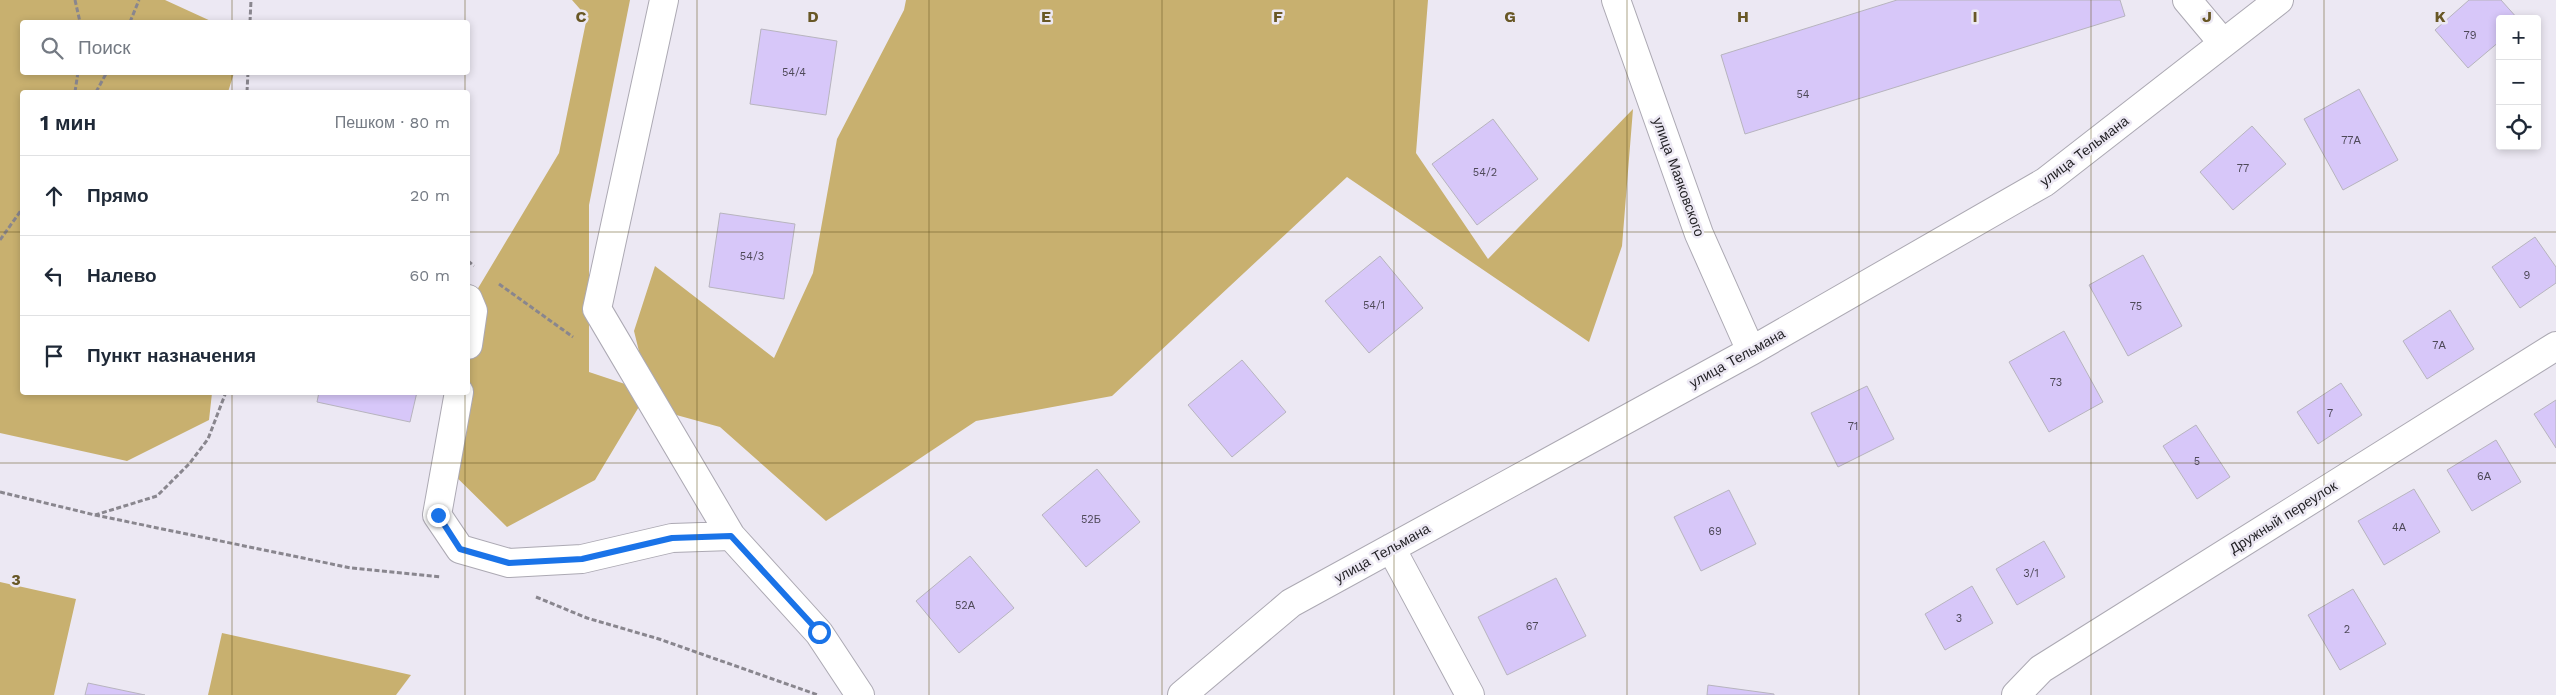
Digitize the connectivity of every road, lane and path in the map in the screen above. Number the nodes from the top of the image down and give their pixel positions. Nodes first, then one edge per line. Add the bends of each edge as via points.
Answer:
1 (75, 0) edge
2 (139, 0) edge
3 (251, 0) edge
4 (664, 0) edge
5 (1616, 0) edge
6 (2187, 0) edge
7 (2279, 0) edge
8 (80, 20) edge
9 (131, 20) edge
10 (250, 20) edge
11 (2224, 43) junction
12 (78, 75) edge
13 (105, 75) edge
14 (248, 75) edge
15 (75, 90) edge
16 (97, 90) edge
17 (247, 90) edge
18 (20, 212) edge
19 (0, 240) edge
20 (470, 263) edge
21 (475, 267) dead end
22 (491, 278) dead end
23 (470, 304) edge
24 (470, 331) edge
25 (577, 338) dead end
26 (2556, 346) edge
27 (1751, 351) junction
28 (225, 395) edge
29 (458, 395) edge
30 (0, 492) edge
31 (95, 515) junction
32 (731, 536) junction
33 (1391, 548) junction
34 (447, 577) dead end
35 (529, 594) dead end
36 (818, 695) edge
37 (860, 695) edge
38 (1182, 695) edge
39 (1470, 695) edge
40 (2016, 695) edge

1 - 8 path
2 - 9 path
3 - 10 path
4 - 32 street via 597,309
5 - 27 street, улица Маяковского via 1699,234
6 - 11 street
7 - 11 street, улица Тельмана
11 - 27 street, улица Тельмана via 2046,182
12 - 15 path
13 - 16 path
14 - 17 path
18 - 19 path
20 - 21 path
22 - 25 path
23 - 24 street via 473,311
26 - 40 street, Дружный переулок via 2041,669
27 - 33 street, улица Тельмана
28 - 31 path via 208,439 189,464 157,496
29 - 32 street via 438,515 460,549 509,563 582,559 672,538
30 - 31 path
31 - 34 path via 351,568
32 - 37 street via 819,632
33 - 38 street, улица Тельмана via 1290,603
33 - 39 street
35 - 36 path via 587,618 658,639

